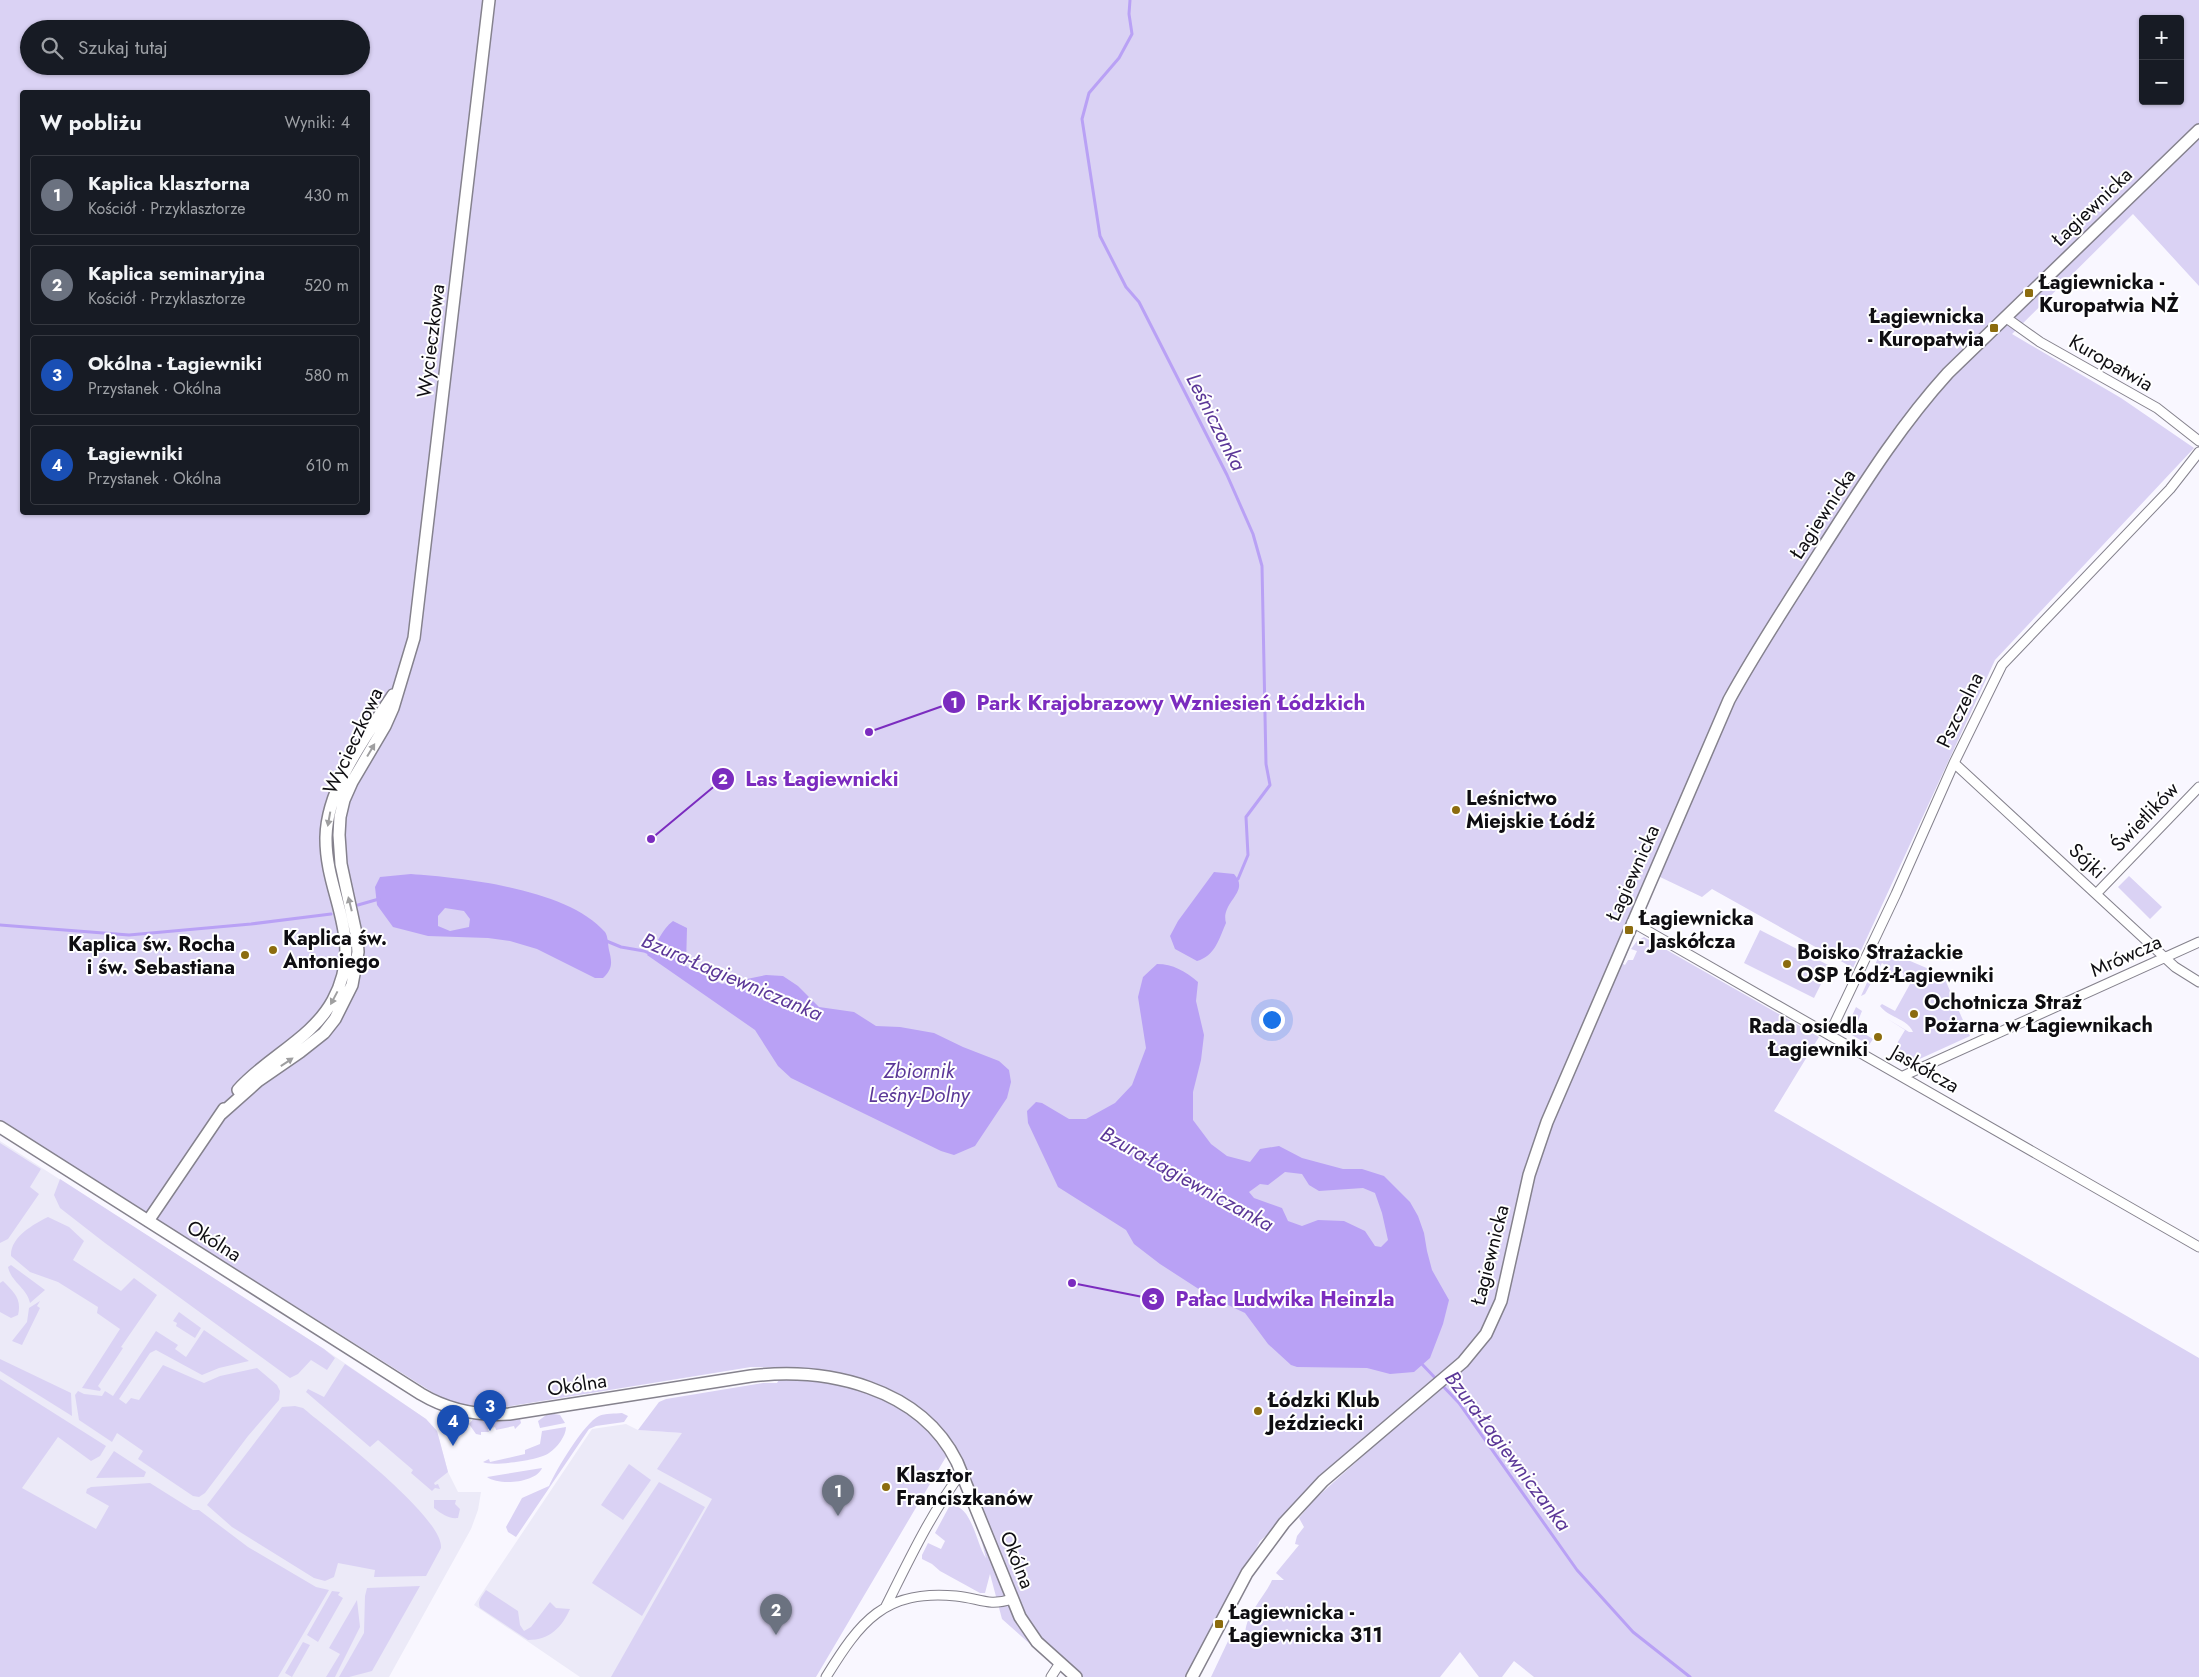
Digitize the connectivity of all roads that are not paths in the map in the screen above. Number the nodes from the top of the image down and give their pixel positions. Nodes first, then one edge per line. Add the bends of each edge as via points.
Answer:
1 (489, 0) edge
2 (2199, 130) edge
3 (2005, 317) junction
4 (2199, 441) edge
5 (2199, 452) edge
6 (1954, 763) junction
7 (2199, 787) edge
8 (2096, 894) junction
9 (1632, 922) junction
10 (2199, 942) edge
11 (2164, 958) junction
12 (2199, 982) edge
13 (1829, 1035) junction
14 (1903, 1076) junction
15 (0, 1127) edge
16 (148, 1221) junction
17 (2199, 1247) edge
18 (962, 1472) junction
19 (1012, 1599) junction
20 (886, 1606) junction
21 (1060, 1663) junction
22 (826, 1677) edge
23 (1051, 1677) edge
24 (1076, 1677) edge
25 (1192, 1677) edge

1 - 16 street, Wycieczkowa via 418,612 409,658 400,684 344,774 329,814 328,857 346,934 345,968 324,1015 312,1029 250,1077 235,1093
2 - 3 street, Łagiewnicka
3 - 4 street, Kuropatwia via 2040,342 2157,408
3 - 9 street, Łagiewnicka via 1948,373 1894,438 1756,653 1729,700
5 - 6 street, Pszczelna via 2170,489 2002,665
6 - 8 street, Sójki
6 - 13 street, Pszczelna
7 - 8 street, Świetlików
8 - 11 street, Sójki
9 - 13 street, Jaskółcza
9 - 25 street, Łagiewnicka via 1538,1148 1494,1320 1477,1346 1447,1376 1323,1481 1284,1523 1243,1580
10 - 11 street, Mrówcza
11 - 12 street, Sójki
11 - 14 street, Mrówcza
13 - 14 street, Jaskółcza
14 - 17 street, Jaskółcza
15 - 16 street, Okólna
16 - 18 street, Okólna via 421,1394 455,1409 509,1414 759,1375 818,1375 873,1390 915,1410 938,1431
18 - 19 street, Okólna
18 - 20 street via 944,1497
19 - 20 street via 992,1604 959,1596 932,1595
19 - 21 street, Okólna via 1034,1638
20 - 22 street via 852,1636
21 - 23 street
21 - 24 street, Okólna

